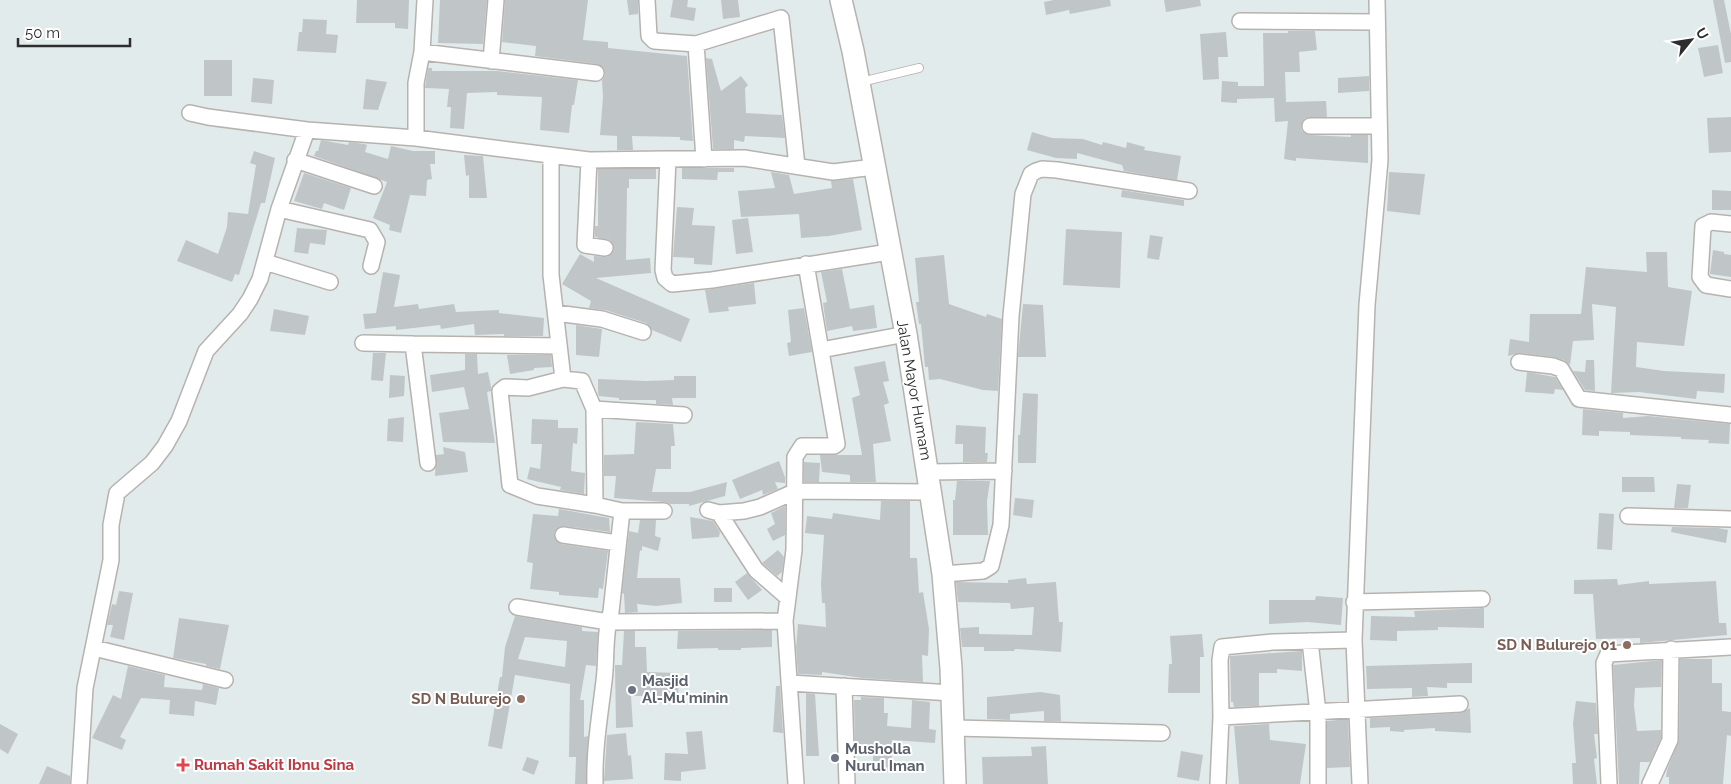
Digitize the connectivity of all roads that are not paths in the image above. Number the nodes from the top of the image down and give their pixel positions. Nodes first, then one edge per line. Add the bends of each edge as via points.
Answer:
1 (426, 0) edge
2 (496, 0) edge
3 (647, 0) edge
4 (842, 0) edge
5 (1377, 0) edge
6 (1240, 21) dead end
7 (1377, 22) junction
8 (696, 44) junction
9 (422, 52) junction
10 (491, 61) junction
11 (919, 68) dead end
12 (596, 73) dead end
13 (859, 82) junction
14 (190, 113) dead end
15 (1310, 126) dead end
16 (1380, 126) junction
17 (307, 130) junction
18 (416, 138) junction
19 (551, 155) junction
20 (668, 159) junction
21 (704, 159) junction
22 (295, 160) junction
23 (589, 160) junction
24 (797, 166) junction
25 (874, 167) junction
26 (374, 186) dead end
27 (1189, 191) dead end
28 (279, 209) junction
29 (1731, 224) edge
30 (605, 248) dead end
31 (889, 252) junction
32 (265, 262) junction
33 (806, 264) junction
34 (371, 266) dead end
35 (330, 282) dead end
36 (1731, 288) edge
37 (556, 313) junction
38 (643, 332) dead end
39 (906, 334) junction
40 (363, 343) dead end
41 (413, 344) junction
42 (559, 346) junction
43 (821, 350) junction
44 (1520, 362) dead end
45 (563, 379) junction
46 (594, 409) junction
47 (684, 415) dead end
48 (1731, 415) edge
49 (428, 463) dead end
50 (1004, 471) junction
51 (930, 482) junction
52 (796, 491) junction
53 (596, 505) junction
54 (622, 511) junction
55 (664, 511) dead end
56 (1628, 516) dead end
57 (1731, 518) edge
58 (563, 534) dead end
59 (618, 543) junction
60 (943, 574) junction
61 (788, 598) junction
62 (1482, 599) dead end
63 (1354, 602) junction
64 (517, 607) dead end
65 (785, 621) junction
66 (608, 622) junction
67 (1354, 640) junction
68 (1310, 641) junction
69 (1731, 647) edge
70 (94, 648) junction
71 (1671, 649) junction
72 (225, 680) dead end
73 (790, 683) junction
74 (844, 686) junction
75 (952, 693) junction
76 (1460, 704) dead end
77 (1356, 709) junction
78 (1318, 713) junction
79 (1221, 717) junction
80 (954, 728) junction
81 (1162, 734) dead end
82 (79, 784) edge
83 (595, 784) edge
84 (796, 784) edge
85 (847, 784) edge
86 (955, 784) edge
87 (1218, 784) edge
88 (1318, 784) edge
89 (1360, 784) edge
90 (1609, 784) edge
91 (1650, 784) edge

1 - 9 street
2 - 10 street
3 - 8 street via 651,39
4 - 13 main road, Jalan Mayor Humam
5 - 7 street
6 - 7 street
7 - 16 street
8 - 21 street
8 - 24 street via 781,18
9 - 10 street
9 - 18 street via 416,83
10 - 12 street
11 - 13 lane
13 - 25 main road, Jalan Mayor Humam
14 - 17 street
15 - 16 street
16 - 63 street via 1367,306
17 - 18 street
17 - 22 street
18 - 19 street
19 - 23 street
19 - 37 street via 551,275
20 - 21 street
20 - 23 street
20 - 33 street via 663,270 669,282 712,280
21 - 24 street via 744,158
22 - 26 street
22 - 28 street
23 - 30 street via 584,245
24 - 25 street via 833,172
25 - 31 main road, Jalan Mayor Humam
27 - 50 street via 1057,170 1042,169 1031,174 1019,218
28 - 32 street
28 - 34 street via 370,230 378,242
29 - 36 street via 1711,222 1703,226 1700,277 1706,285
31 - 33 street
31 - 39 main road, Jalan Mayor Humam
32 - 35 street
32 - 70 street via 260,279 240,314 206,351 179,421 165,446 117,493 112,512 111,560
33 - 43 street
37 - 38 street via 602,319
37 - 42 street
39 - 43 street
39 - 51 main road, Jalan Mayor Humam
40 - 41 street
41 - 42 street
41 - 49 street
42 - 45 street
43 - 52 street via 837,444 799,448 795,457
44 - 48 street via 1561,369 1580,399
45 - 46 street via 582,381
45 - 53 street via 528,388 505,387 500,391 510,485 537,496
46 - 47 street
46 - 53 street
50 - 51 street
50 - 60 street via 1001,525 991,566 983,571
51 - 52 street
51 - 60 main road, Jalan Mayor Humam
52 - 61 street
52 - 61 street via 760,507 714,512 756,570
53 - 54 street
54 - 55 street
54 - 59 street
56 - 57 street
58 - 59 street
59 - 66 street
60 - 75 main road, Jalan Mayor Humam
61 - 65 street
62 - 63 street
63 - 67 street
64 - 66 street
65 - 66 street
65 - 73 street
66 - 83 street via 594,759
67 - 68 street
67 - 77 street
68 - 78 street
68 - 79 street via 1222,647
69 - 71 street
70 - 72 street
70 - 82 street via 85,688
71 - 90 street via 1615,652 1605,657
71 - 91 street via 1670,740
73 - 74 street
73 - 84 street
74 - 75 street
74 - 85 street
75 - 80 main road, Jalan Mayor Humam
76 - 77 street
77 - 78 street
77 - 89 street
78 - 79 street
78 - 88 street
79 - 87 street
80 - 81 street
80 - 86 main road, Jalan Mayor Humam

